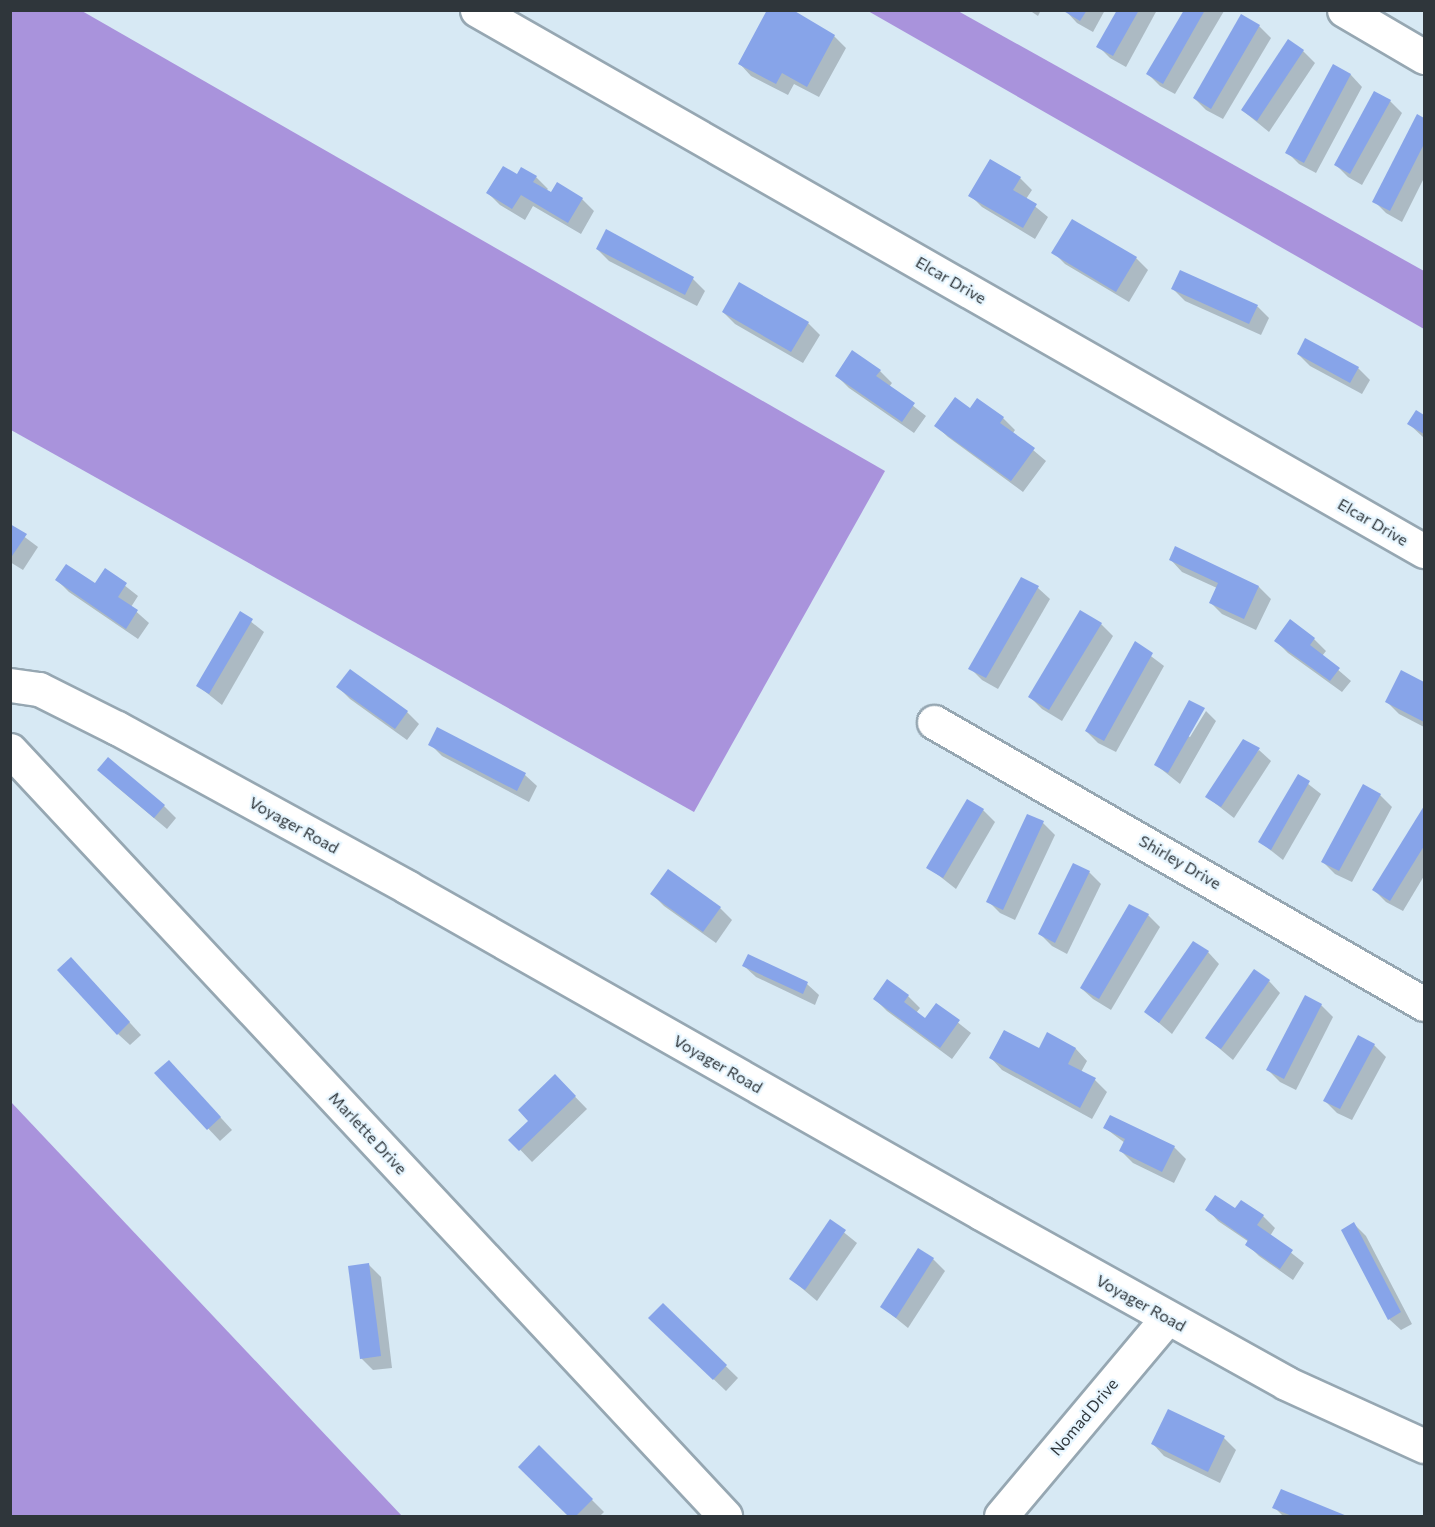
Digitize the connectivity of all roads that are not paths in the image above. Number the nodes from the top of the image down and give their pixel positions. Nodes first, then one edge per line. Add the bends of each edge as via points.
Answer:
1 (477, 10) edge
2 (1344, 10) edge
3 (1425, 57) edge
4 (1425, 551) edge
5 (10, 685) edge
6 (934, 722) dead end
7 (10, 750) edge
8 (1425, 1004) edge
9 (1167, 1318) junction
10 (1425, 1446) edge
11 (725, 1516) edge
12 (1001, 1516) edge

1 - 4 street, Elcar Drive
2 - 3 street
5 - 9 street, Voyager Road via 39,689 148,745 407,887
6 - 8 street, Shirley Drive
7 - 11 street, Marlette Drive
9 - 10 street, Voyager Road via 1286,1383
9 - 12 street, Nomad Drive

